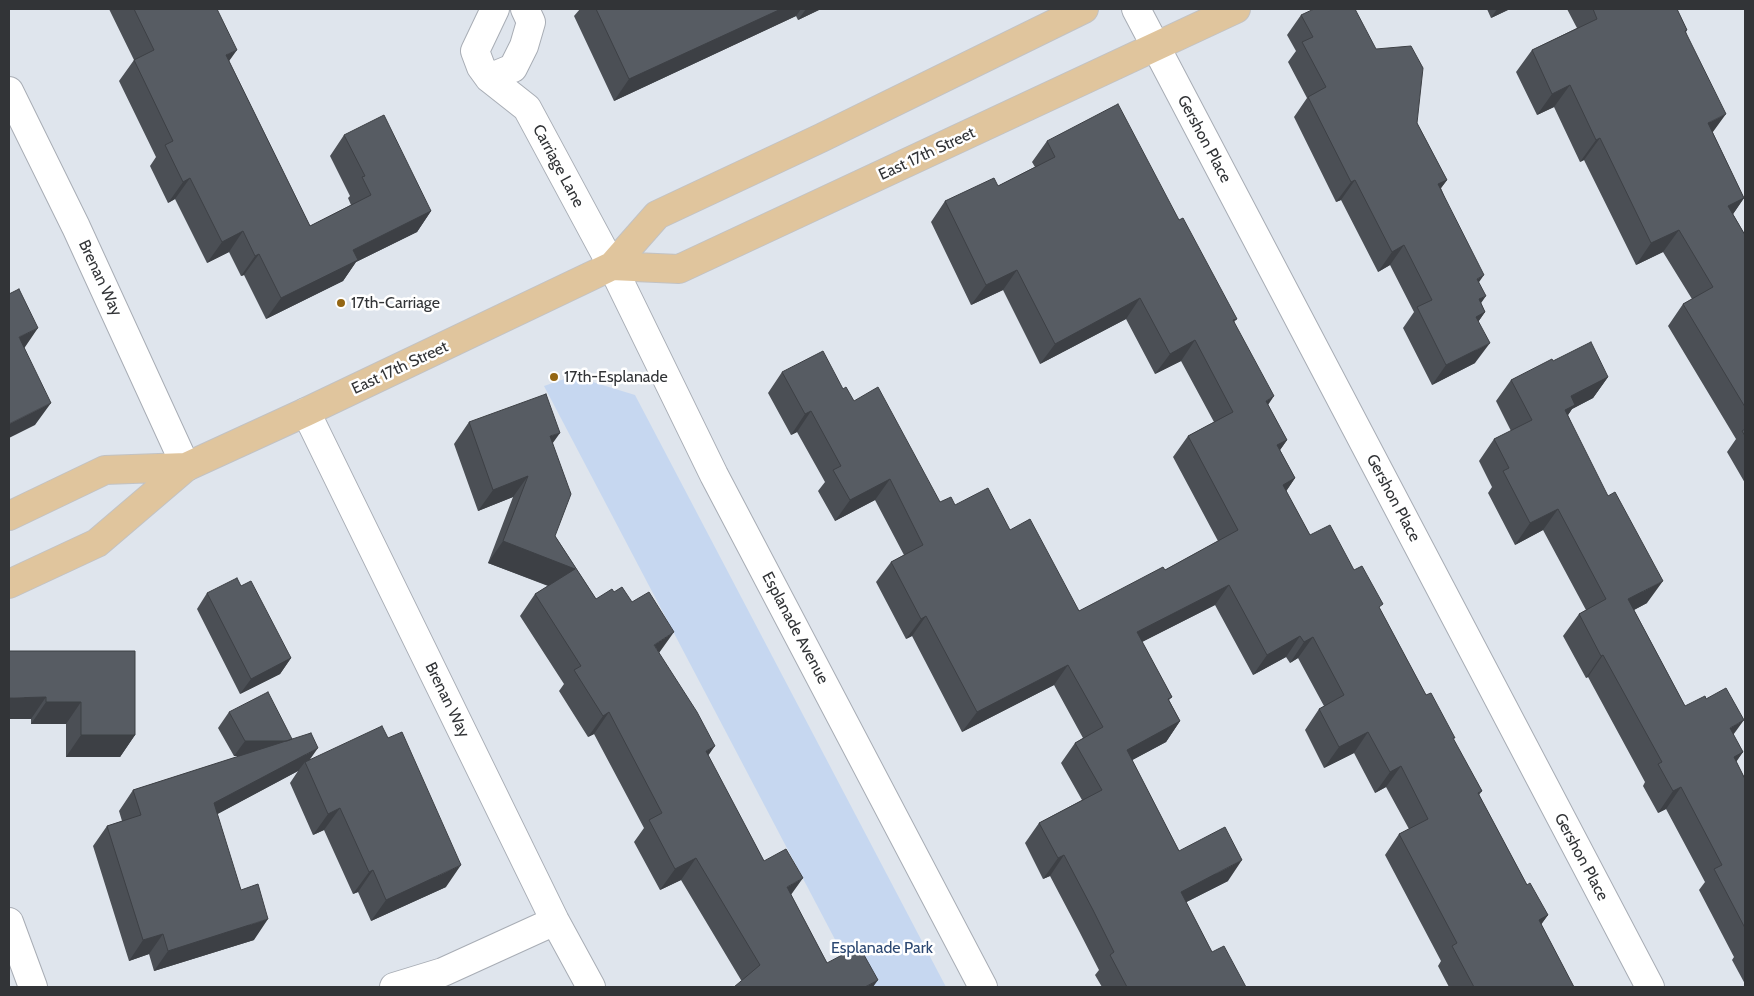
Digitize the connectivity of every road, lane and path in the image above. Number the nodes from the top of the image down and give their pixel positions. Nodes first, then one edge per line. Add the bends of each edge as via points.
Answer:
1 (495, 9) edge
2 (525, 9) edge
3 (1084, 9) edge
4 (1136, 9) edge
5 (1236, 9) edge
6 (1156, 46) junction
7 (489, 78) junction
8 (9, 92) edge
9 (612, 266) junction
10 (306, 412) junction
11 (186, 467) junction
12 (9, 516) edge
13 (9, 584) edge
14 (555, 921) junction
15 (9, 922) edge
16 (33, 987) edge
17 (394, 987) edge
18 (591, 987) edge
19 (984, 987) edge
20 (1650, 987) edge

1 - 7 street, Carriage Lane via 475,51
2 - 7 street via 531,22 514,68
3 - 9 main road, East 17th Street via 657,215
4 - 6 street, Gershon Place
5 - 6 main road, East 17th Street
6 - 9 main road, East 17th Street via 680,269
6 - 20 street, Gershon Place
7 - 9 street, Carriage Lane via 527,108
8 - 11 street, Brenan Way via 76,227
9 - 10 main road, East 17th Street
9 - 19 street, Esplanade Avenue via 714,475
10 - 11 main road, East 17th Street
10 - 14 street, Brenan Way
11 - 12 main road, East 17th Street via 106,470
11 - 13 main road, East 17th Street via 97,543
14 - 17 street via 443,972
14 - 18 street, Brenan Way
15 - 16 street

